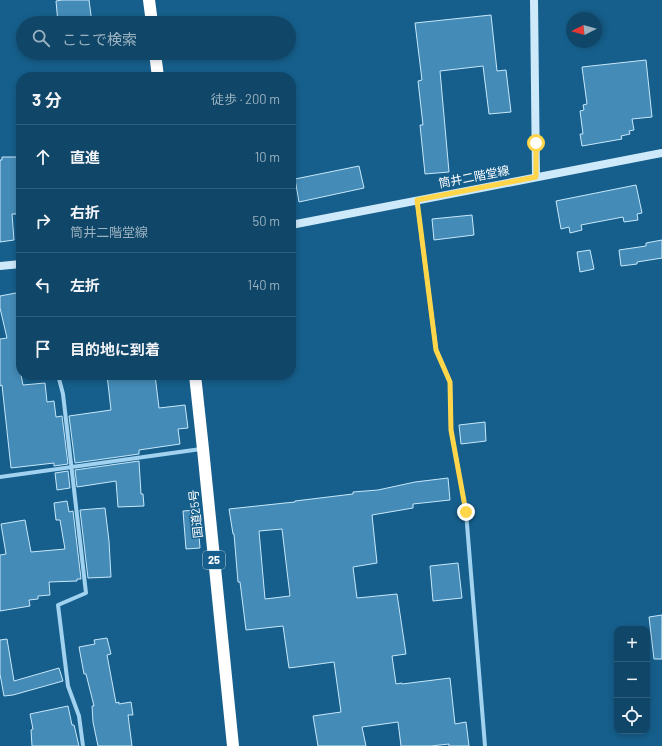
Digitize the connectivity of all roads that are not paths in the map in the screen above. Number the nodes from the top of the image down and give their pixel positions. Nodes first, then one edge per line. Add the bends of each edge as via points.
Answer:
1 (149, 0) edge
2 (534, 0) edge
3 (151, 16) edge
4 (156, 60) edge
5 (157, 72) edge
6 (662, 153) edge
7 (536, 177) junction
8 (417, 200) junction
9 (296, 224) edge
10 (16, 264) edge
11 (0, 266) edge
12 (60, 380) edge
13 (196, 380) edge
14 (204, 449) junction
15 (72, 467) junction
16 (0, 477) edge
17 (83, 746) edge
18 (233, 746) edge
19 (485, 746) edge

1 - 3 highway
2 - 7 main road
4 - 5 highway
6 - 7 main road, 筒井二階堂線
7 - 8 main road, 筒井二階堂線
8 - 9 main road, 筒井二階堂線
8 - 19 street via 436,350 450,382 451,430 466,512
10 - 11 main road
12 - 15 street via 64,394
13 - 14 highway, 国道25号 / 25
14 - 15 street
14 - 18 highway, 国道25号 / 25
15 - 16 street
15 - 17 street via 86,593 58,605 68,686 80,716

